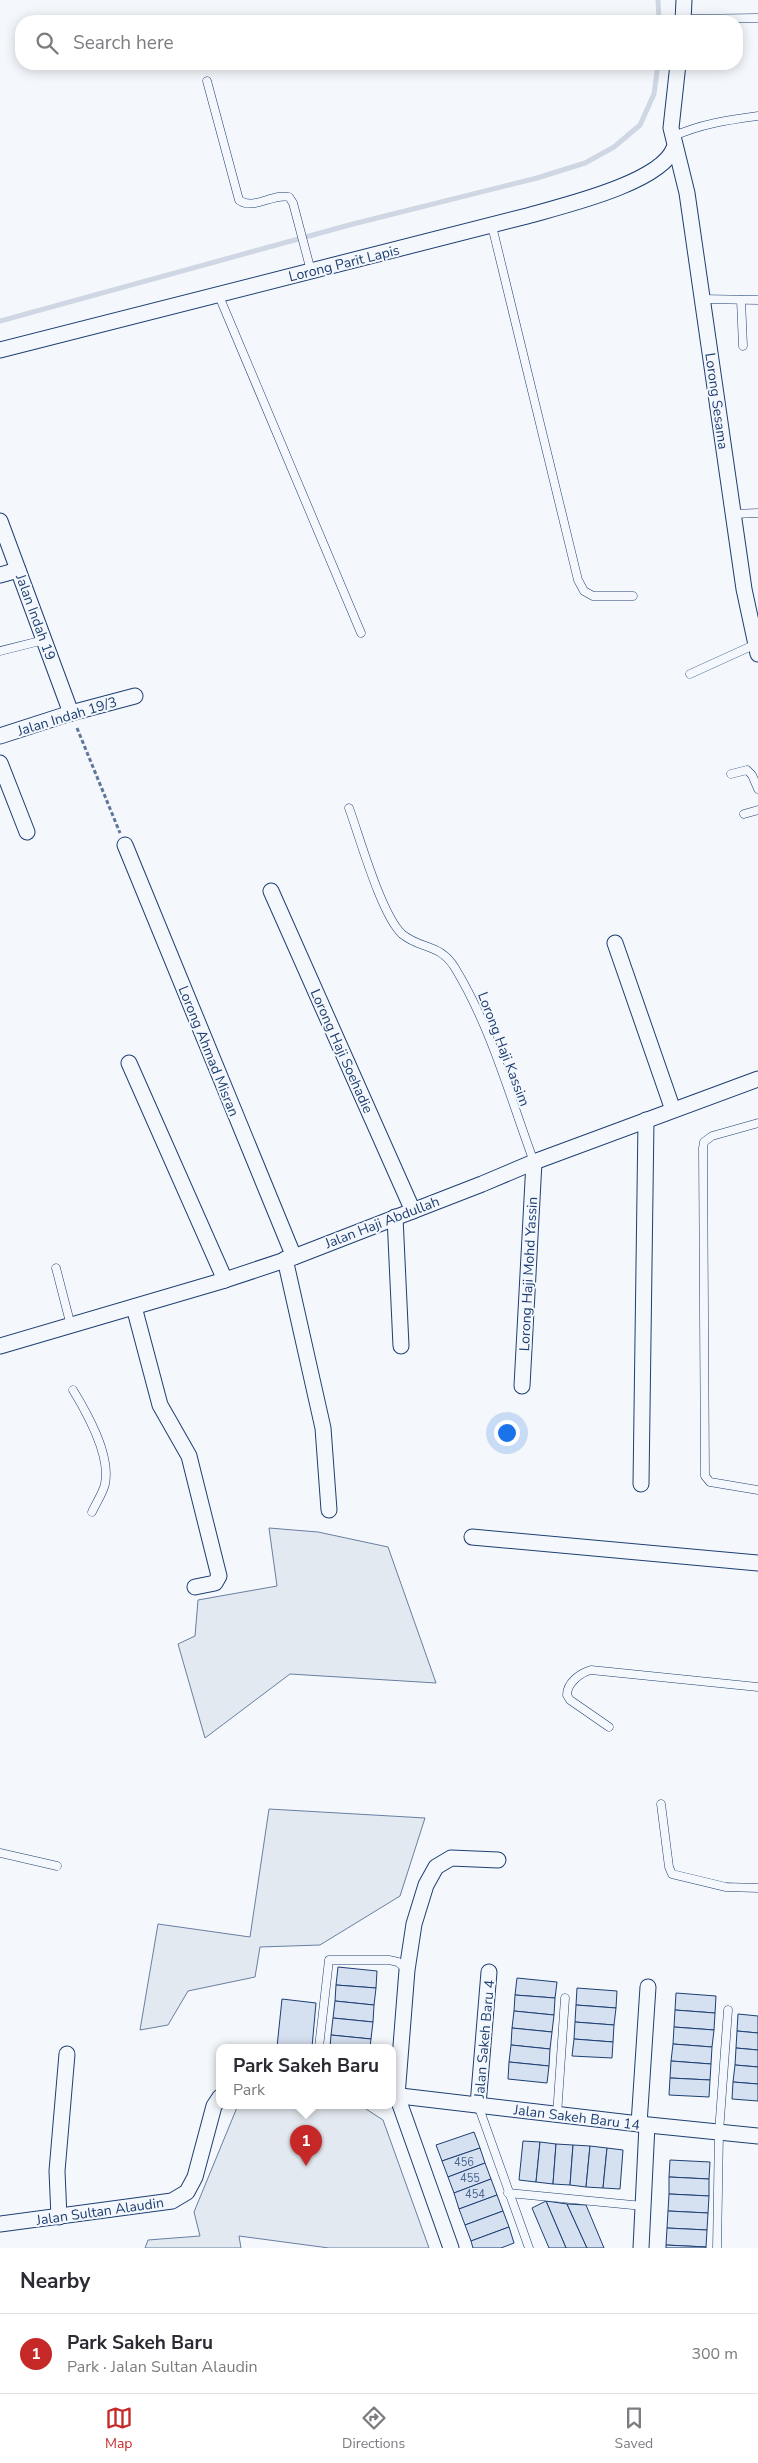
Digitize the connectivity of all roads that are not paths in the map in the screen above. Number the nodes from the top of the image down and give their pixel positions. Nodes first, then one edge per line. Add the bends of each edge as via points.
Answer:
1 (684, 0) edge
2 (683, 15) edge
3 (743, 18) edge
4 (758, 18) edge
5 (677, 70) edge
6 (207, 81) dead end
7 (758, 116) edge
8 (673, 142) junction
9 (492, 226) junction
10 (311, 271) junction
11 (219, 296) junction
12 (702, 299) junction
13 (741, 300) junction
14 (758, 300) edge
15 (743, 346) dead end
16 (0, 350) edge
17 (758, 513) edge
18 (733, 514) junction
19 (0, 521) edge
20 (18, 570) junction
21 (0, 576) edge
22 (633, 596) dead end
23 (360, 633) dead end
24 (44, 640) junction
25 (757, 649) edge
26 (0, 651) edge
27 (690, 674) dead end
28 (135, 696) dead end
29 (72, 713) junction
30 (0, 736) edge
31 (0, 763) edge
32 (731, 774) dead end
33 (758, 789) edge
34 (349, 808) dead end
35 (758, 810) edge
36 (744, 814) dead end
37 (27, 832) dead end
38 (125, 845) road end
39 (271, 891) dead end
40 (615, 942) dead end
41 (130, 1063) dead end
42 (758, 1079) edge
43 (673, 1110) junction
44 (646, 1120) junction
45 (758, 1123) edge
46 (534, 1162) junction
47 (413, 1210) junction
48 (395, 1217) junction
49 (290, 1258) junction
50 (56, 1268) dead end
51 (225, 1280) junction
52 (134, 1307) junction
53 (71, 1326) junction
54 (0, 1346) edge
55 (401, 1346) dead end
56 (522, 1386) dead end
57 (73, 1390) dead end
58 (641, 1484) dead end
59 (758, 1490) edge
60 (329, 1510) dead end
61 (92, 1512) dead end
62 (472, 1537) dead end
63 (758, 1563) edge
64 (195, 1587) dead end
65 (758, 1687) edge
66 (609, 1727) dead end
67 (661, 1804) dead end
68 (0, 1853) edge
69 (498, 1860) dead end
70 (57, 1866) dead end
71 (758, 1888) edge
72 (407, 1970) junction
73 (489, 1972) dead end
74 (648, 1987) dead end
75 (565, 1998) dead end
76 (728, 2010) dead end
77 (319, 2044) edge
78 (67, 2054) dead end
79 (396, 2076) edge
80 (396, 2095) edge
81 (396, 2100) edge
82 (216, 2103) edge
83 (478, 2105) junction
84 (556, 2114) junction
85 (643, 2125) junction
86 (719, 2132) junction
87 (758, 2136) edge
88 (508, 2192) junction
89 (643, 2206) junction
90 (59, 2217) junction
91 (0, 2224) edge
92 (451, 2248) edge
93 (529, 2248) edge
94 (640, 2248) edge
95 (717, 2248) edge

1 - 2 street
3 - 4 lane
5 - 8 street, Lorong Sesama via 671,117
6 - 10 lane via 239,200 250,204 289,197
7 - 8 lane via 689,129
8 - 9 street, Lorong Parit Lapis via 662,166 608,192
8 - 12 street, Lorong Sesama via 687,193
9 - 10 street, Lorong Parit Lapis
9 - 22 lane via 578,580 584,592 593,596
10 - 11 street, Lorong Parit Lapis
11 - 16 street, Lorong Parit Lapis
11 - 23 lane
12 - 13 lane
12 - 18 street, Lorong Sesama
13 - 14 lane
13 - 15 lane
17 - 18 lane
18 - 25 street, Lorong Sesama
19 - 20 street, Jalan Indah 19
20 - 21 street
20 - 24 street, Jalan Indah 19
24 - 26 lane
24 - 29 street, Jalan Indah 19
25 - 27 lane
28 - 29 street, Jalan Indah 19/3
29 - 30 street, Jalan Indah 19/3
31 - 37 street
32 - 33 lane via 747,770
34 - 46 lane, Lorong Haji Kassim via 388,914 402,933 442,951 476,1006
35 - 36 lane
38 - 49 street, Lorong Ahmad Misran
39 - 47 street, Lorong Haji Soehadie
40 - 43 street
41 - 51 street
42 - 43 street, Jalan Haji Abdullah
43 - 44 street, Jalan Haji Abdullah
44 - 46 street, Jalan Haji Abdullah
44 - 58 street
45 - 59 lane via 712,1136 704,1142 703,1158 705,1476 710,1482
46 - 47 street, Jalan Haji Abdullah
46 - 56 street, Lorong Haji Mohd Yassin
47 - 48 street, Jalan Haji Abdullah
48 - 49 street, Jalan Haji Abdullah
48 - 55 street
49 - 51 street, Jalan Haji Abdullah
49 - 60 street, Lorong Ahmad Misran via 323,1428
50 - 53 lane
51 - 52 street, Jalan Haji Abdullah
52 - 53 street, Jalan Haji Abdullah
52 - 64 street via 160,1405 189,1456 219,1576 215,1583
53 - 54 street, Jalan Haji Abdullah
57 - 61 lane via 89,1415 102,1451 105,1484
62 - 63 street
65 - 66 lane via 591,1670 571,1684 567,1695
67 - 71 lane via 672,1874 726,1887
68 - 70 lane
69 - 72 street via 451,1858 436,1867 426,1885 414,1924
72 - 77 lane via 398,1962 389,1960 329,1960
72 - 79 street
73 - 83 street, Jalan Sakeh Baru 4
74 - 85 street
75 - 84 lane
76 - 86 lane
78 - 90 street via 57,2171
80 - 83 street, Jalan Sakeh Baru 14
81 - 92 street
82 - 90 street, Jalan Sultan Alaudin via 195,2177 187,2192 172,2201
83 - 84 street, Jalan Sakeh Baru 14
83 - 88 lane
84 - 85 street, Jalan Sakeh Baru 14
85 - 86 street, Jalan Sakeh Baru 14
85 - 89 street
86 - 87 street, Jalan Sakeh Baru 14
86 - 95 lane
88 - 89 lane
88 - 93 lane
89 - 94 street
90 - 91 street, Jalan Sultan Alaudin

